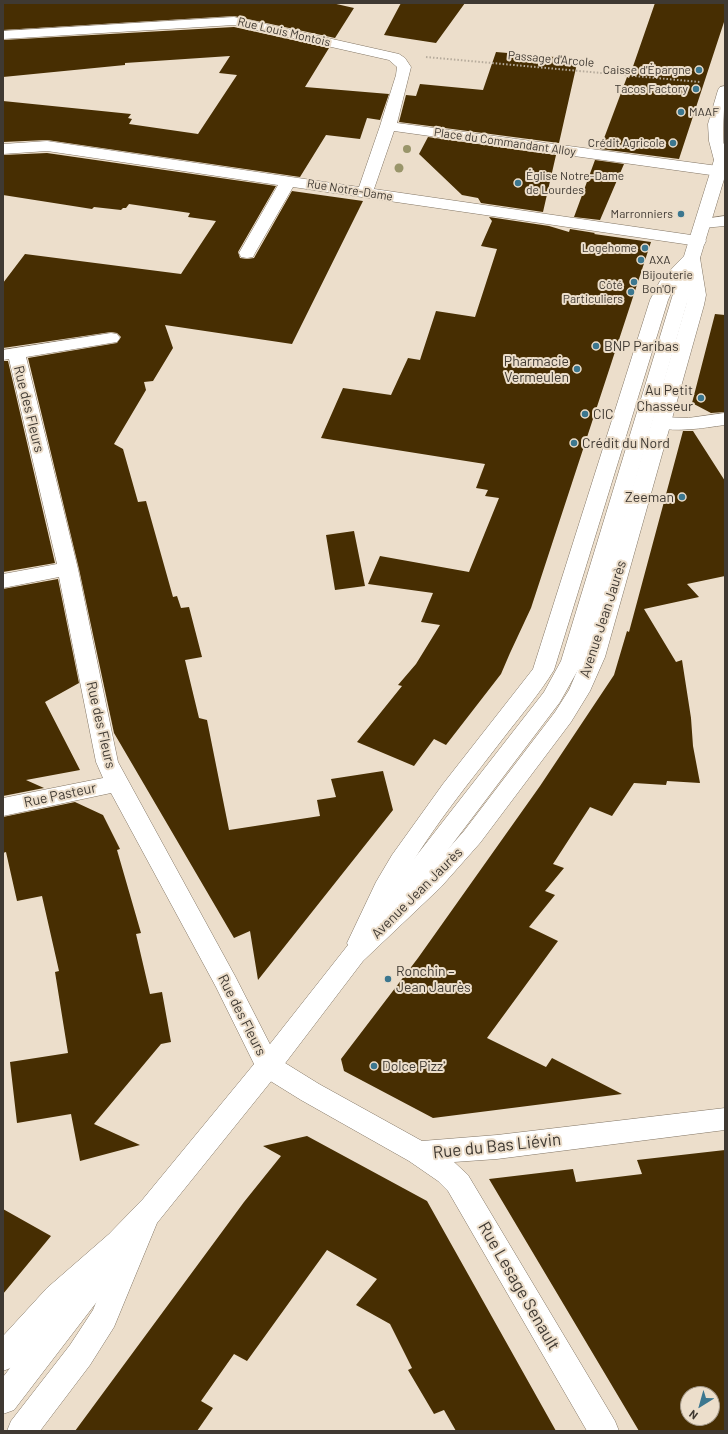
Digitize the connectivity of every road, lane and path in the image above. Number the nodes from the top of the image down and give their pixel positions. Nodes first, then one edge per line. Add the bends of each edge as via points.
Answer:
1 (3, 35) edge
2 (400, 60) junction
3 (704, 82) dead end
4 (725, 90) edge
5 (388, 126) junction
6 (3, 150) edge
7 (722, 159) edge
8 (289, 180) junction
9 (365, 192) junction
10 (725, 221) edge
11 (703, 222) junction
12 (695, 249) junction
13 (247, 253) dead end
14 (111, 338) dead end
15 (10, 354) edge
16 (725, 419) edge
17 (662, 423) junction
18 (68, 570) junction
19 (3, 581) edge
20 (116, 783) junction
21 (3, 806) edge
22 (354, 954) junction
23 (268, 1066) junction
24 (725, 1120) edge
25 (420, 1153) junction
26 (153, 1208) junction
27 (3, 1357) edge
28 (3, 1400) edge
29 (22, 1431) edge
30 (604, 1431) edge

1 - 2 street, Rue Louis Montois via 234,21
2 - 3 path, Passage d'Arcole via 426,57
2 - 5 street via 404,67 403,75
4 - 7 street via 715,128 717,147
5 - 7 street, Place du Commandant Alloy
5 - 9 street
6 - 8 street, Rue Notre-Dame via 47,146
7 - 11 street, Avenue Jean Jaurès
8 - 9 street, Rue Notre-Dame
8 - 13 street
9 - 12 street, Rue Notre-Dame
10 - 11 street
11 - 12 street, Avenue Jean Jaurès
12 - 17 street, Avenue Jean Jaurès via 697,295
12 - 22 street via 572,661 539,714
14 - 15 street
15 - 18 street, Rue des Fleurs
16 - 17 street via 688,424
17 - 22 street, Avenue Jean Jaurès via 594,657 579,691 563,717 452,862
18 - 19 street
18 - 20 street, Rue des Fleurs via 107,762
20 - 21 street, Rue Pasteur
20 - 23 street, Rue des Fleurs via 226,983
22 - 23 street, Avenue Jean Jaurès
23 - 25 street, Rue du Bas Liévin
23 - 26 street, Avenue Jean Jaurès
24 - 25 street, Rue du Bas Liévin
25 - 30 street, Rue Lesage Senault via 458,1183
26 - 27 street via 119,1242 57,1296
26 - 28 street
26 - 29 street via 142,1224 104,1318 80,1356

